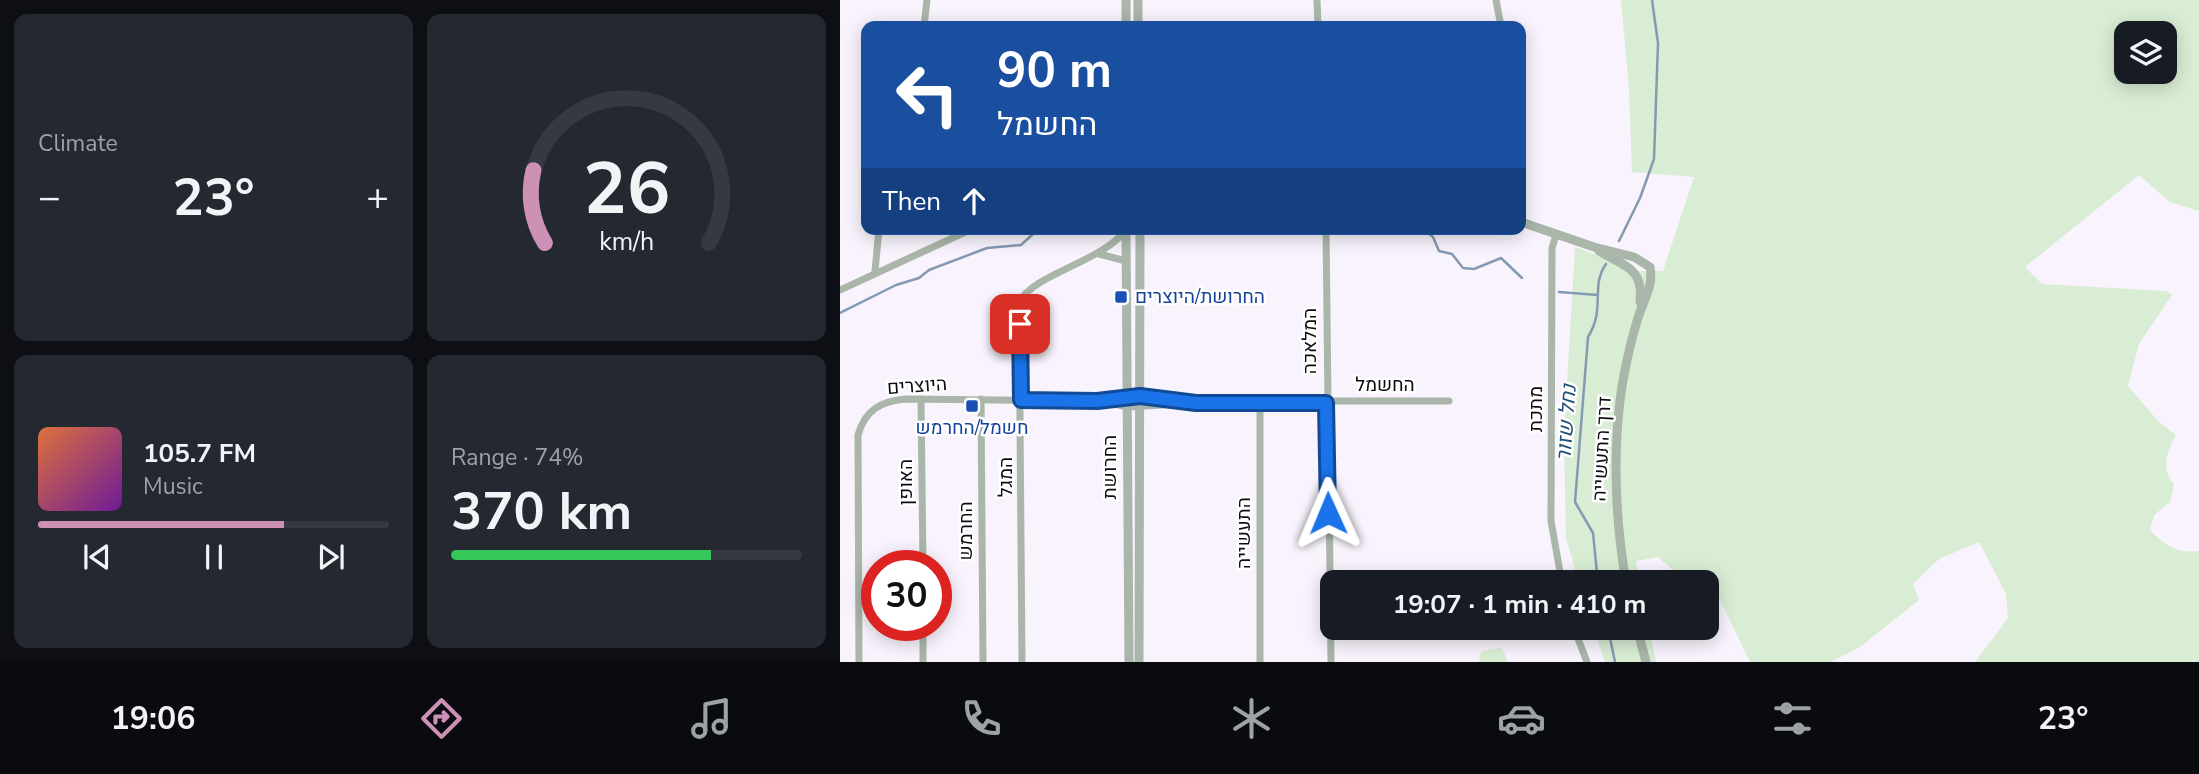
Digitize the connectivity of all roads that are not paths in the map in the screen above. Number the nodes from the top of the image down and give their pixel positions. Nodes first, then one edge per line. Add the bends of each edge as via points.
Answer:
1 (927, 0) edge
2 (1126, 0) edge
3 (1138, 0) edge
4 (1317, 0) edge
5 (1496, 0) edge
6 (925, 21) edge
7 (1126, 21) edge
8 (1138, 21) edge
9 (1318, 21) edge
10 (1500, 21) edge
11 (1526, 224) edge
12 (878, 235) edge
13 (958, 235) edge
14 (1120, 235) edge
15 (1126, 235) edge
16 (1140, 235) edge
17 (1326, 235) edge
18 (1556, 235) junction
19 (1594, 247) junction
20 (1098, 254) junction
21 (1126, 261) junction
22 (875, 271) junction
23 (840, 290) edge
24 (1638, 318) junction
25 (1128, 396) junction
26 (1140, 396) junction
27 (921, 399) junction
28 (981, 399) junction
29 (1021, 400) junction
30 (1097, 401) junction
31 (1449, 401) dead end
32 (1196, 403) junction
33 (1326, 403) junction
34 (1260, 404) junction
35 (1128, 407) junction
36 (1139, 407) junction
37 (923, 550) edge
38 (1560, 570) edge
39 (1624, 570) edge
40 (1579, 640) edge
41 (1640, 640) edge
42 (923, 641) edge
43 (859, 662) edge
44 (923, 662) edge
45 (983, 662) edge
46 (1022, 662) edge
47 (1129, 662) edge
48 (1139, 662) edge
49 (1260, 662) edge
50 (1331, 662) edge
51 (1587, 662) edge
52 (1646, 662) edge

1 - 6 street
2 - 7 street
3 - 8 street
4 - 9 street
5 - 10 street
11 - 18 street, דרך התעשייה
12 - 22 street
13 - 22 street
14 - 20 street, המגל
15 - 21 street, החרושת
16 - 26 street, החרושת
17 - 33 street, המלאכה
18 - 19 street, דרך התעשייה
18 - 38 street, מתכת via 1552,248 1551,521
19 - 24 street, דרך התעשייה via 1638,277 1642,288
19 - 24 street, דרך התעשייה via 1633,257 1650,267 1651,282
20 - 21 street
20 - 29 street, המגל via 1033,288 1019,302
21 - 25 street, החרושת
22 - 23 street
24 - 39 street, דרך התעשייה via 1622,386 1615,458
25 - 26 street, היוצרים
25 - 30 street, היוצרים
25 - 35 street, החרושת
26 - 32 street, החשמל
26 - 36 street, החרושת
27 - 28 street, היוצרים
27 - 37 street, האופן
27 - 43 street, היוצרים via 882,402 867,415 858,435
28 - 29 street, היוצרים
28 - 45 street, החרמש
29 - 30 street, היוצרים
29 - 46 street, המגל
30 - 35 street, היוצרים
31 - 33 street, החשמל
32 - 34 street, החשמל
32 - 36 street, החשמל
33 - 34 street, החשמל
33 - 50 street, המלאכה
34 - 49 street, התעשייה
35 - 36 street, היוצרים
35 - 47 street, החרושת
36 - 48 street, החרושת
40 - 51 street
41 - 52 street
42 - 44 street

